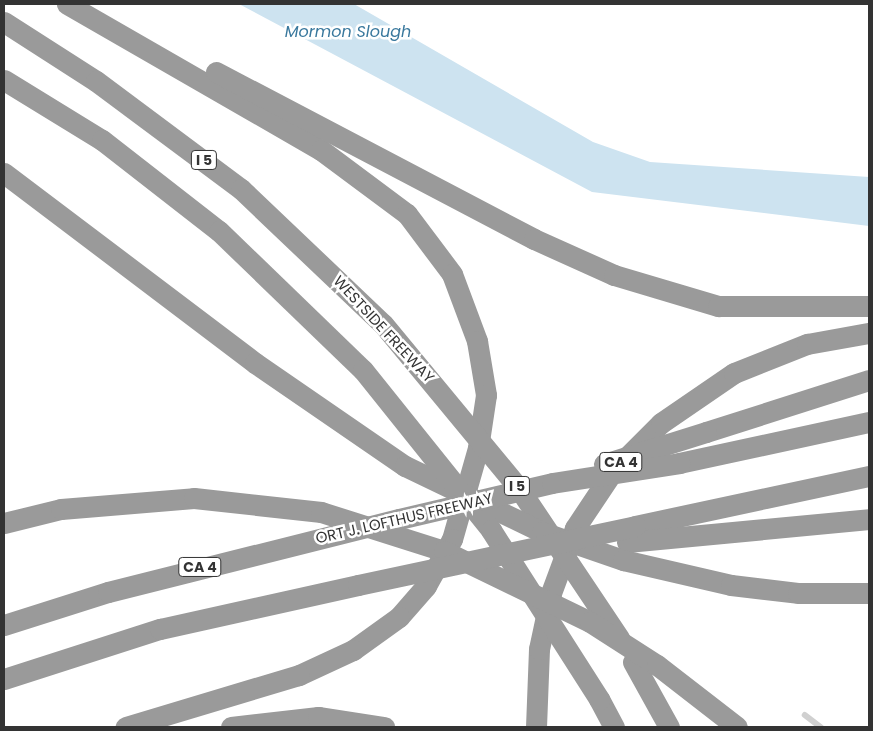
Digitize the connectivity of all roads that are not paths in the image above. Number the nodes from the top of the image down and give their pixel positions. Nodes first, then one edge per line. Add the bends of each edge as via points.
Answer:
1 (67, 4) edge
2 (82, 4) edge
3 (4, 22) edge
4 (4, 80) edge
5 (4, 173) edge
6 (869, 306) edge
7 (869, 333) edge
8 (869, 380) edge
9 (869, 422) edge
10 (869, 476) edge
11 (552, 483) junction
12 (869, 519) edge
13 (4, 523) edge
14 (631, 534) junction
15 (869, 593) edge
16 (4, 625) edge
17 (4, 679) edge
18 (805, 715) dead end
19 (126, 727) edge
20 (231, 727) edge
21 (384, 727) edge
22 (536, 727) edge
23 (614, 727) edge
24 (669, 727) edge
25 (737, 727) edge
26 (820, 727) edge

1 - 19 highway via 322,150 407,214 452,274 477,341 486,395 478,448 452,539 426,586 400,617 353,650 299,675
2 - 6 highway via 534,239 614,276 718,306
3 - 24 highway, WESTSIDE FREEWAY / I 5, bridge via 96,80 241,189 383,324 518,487 633,662
4 - 23 highway, bridge via 102,140 219,232 364,370 492,530
5 - 15 highway, bridge via 256,363 405,466 549,535 652,568 731,586 798,593
7 - 22 highway, CA 4 via 807,344 734,373 661,423 613,471 575,528 551,593 539,649
8 - 11 highway, bridge
9 - 11 highway, ORT J. LOFTHUS FREEWAY / CA 4, bridge via 679,462
10 - 14 highway
11 - 16 highway, ORT J. LOFTHUS FREEWAY / CA 4, bridge via 192,569
12 - 14 highway
13 - 25 highway, bridge via 70,508 194,498 261,502 321,512 444,550 590,622 657,665
14 - 17 highway, bridge via 522,549 160,629
18 - 26 lane
20 - 21 highway via 311,717

